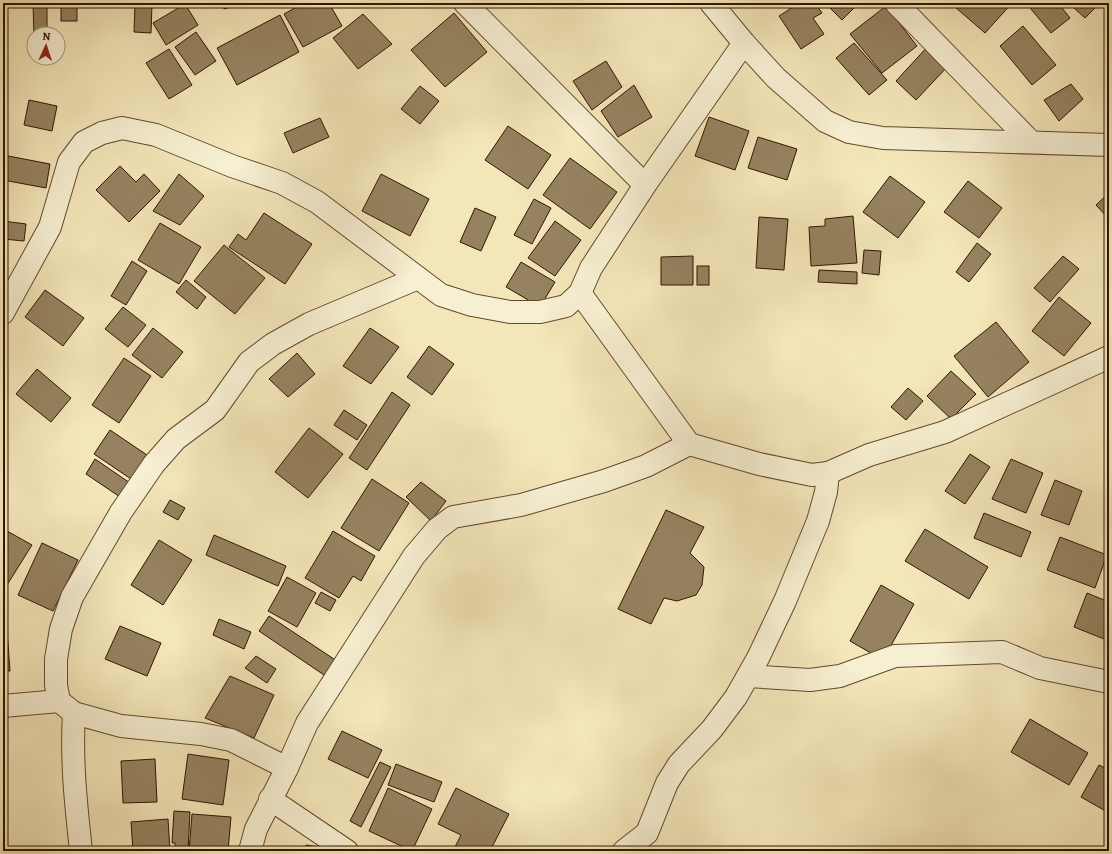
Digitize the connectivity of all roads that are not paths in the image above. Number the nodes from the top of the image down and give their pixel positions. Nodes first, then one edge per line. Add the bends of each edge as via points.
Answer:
1 (465, 3) edge
2 (711, 3) edge
3 (896, 3) edge
4 (744, 43) junction
5 (1030, 142) junction
6 (1109, 145) edge
7 (645, 185) junction
8 (418, 278) junction
9 (580, 293) junction
10 (3, 313) edge
11 (1109, 357) edge
12 (689, 444) junction
13 (828, 473) junction
14 (748, 676) junction
15 (1109, 682) edge
16 (3, 706) edge
17 (66, 707) junction
18 (287, 768) junction
19 (270, 799) junction
20 (81, 851) edge
21 (250, 851) edge
22 (348, 851) edge
23 (624, 851) edge

1 - 7 street
2 - 4 street
3 - 5 street
4 - 5 street via 776,78 825,121 849,132 883,138
4 - 7 street
5 - 6 street
7 - 9 street via 591,268
8 - 9 street via 441,295 472,305 510,312 540,312 566,306
8 - 10 street via 317,202 282,183 156,135 122,128 102,132 84,142 69,162 50,227
8 - 17 street via 309,324 273,344 249,362 214,410 176,439 154,464 121,512 72,597 61,628 56,659 56,685
9 - 12 street
11 - 13 street via 945,432 869,455
12 - 13 street via 759,464 812,475
12 - 18 street via 646,466 604,481 521,505 453,517 437,529 414,556 307,722
13 - 14 street via 826,492 809,543 771,633
14 - 15 street via 810,680 840,676 895,656 1002,652 1040,668
14 - 23 street via 712,730 679,764 666,783 647,833
16 - 17 street
17 - 18 street via 121,726 201,734 232,740
17 - 20 street via 72,742
18 - 19 street
19 - 21 street via 256,829
19 - 22 street

